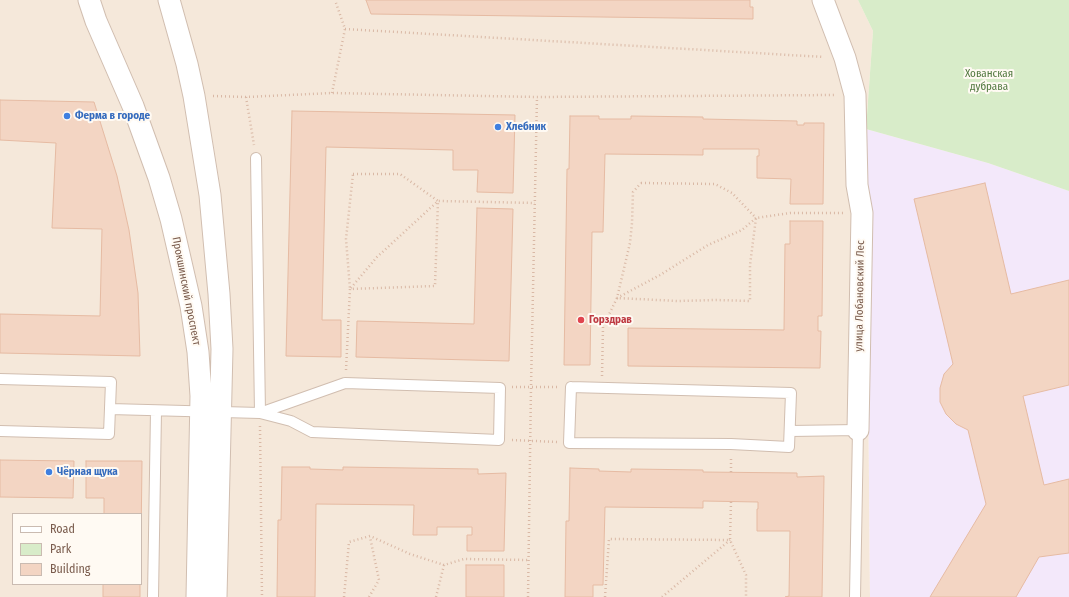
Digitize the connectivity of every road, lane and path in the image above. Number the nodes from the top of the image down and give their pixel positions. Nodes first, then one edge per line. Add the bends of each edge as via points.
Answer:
1 (89, 0) edge
2 (169, 0) edge
3 (335, 0) edge
4 (822, 0) edge
5 (345, 29) junction
6 (845, 58) junction
7 (332, 93) junction
8 (855, 95) junction
9 (194, 96) junction
10 (246, 97) junction
11 (538, 97) junction
12 (256, 158) joint
13 (438, 201) junction
14 (535, 203) junction
15 (823, 213) dead end
16 (756, 218) junction
17 (350, 289) junction
18 (617, 298) junction
19 (0, 379) edge
20 (345, 383) junction
21 (531, 387) junction
22 (571, 387) junction
23 (500, 388) junction
24 (602, 388) junction
25 (110, 409) junction
26 (156, 411) junction
27 (210, 412) junction
28 (260, 413) junction
29 (858, 430) junction
30 (0, 431) edge
31 (790, 431) junction
32 (499, 440) junction
33 (530, 441) junction
34 (568, 442) junction
35 (731, 502) dead end
36 (370, 536) junction
37 (730, 540) junction
38 (529, 560) junction
39 (444, 565) junction
40 (153, 597) edge
41 (198, 597) edge
42 (216, 597) edge
43 (262, 597) edge
44 (344, 597) edge
45 (368, 597) edge
46 (436, 597) edge
47 (528, 597) edge
48 (605, 597) edge
49 (662, 597) edge
50 (746, 597) edge
51 (854, 597) edge

1 - 27 street, Прокшинский проспект via 133,106 172,219
2 - 9 street, Прокшинский проспект
3 - 5 path
4 - 6 street, улица Лобановский Лес
5 - 6 path
5 - 7 path
6 - 8 street, улица Лобановский Лес
7 - 10 path
7 - 11 path
8 - 11 path
8 - 29 street, улица Лобановский Лес via 857,185 862,213
9 - 10 path
9 - 27 street, Прокшинский проспект via 210,195 222,349
10 - 12 path
11 - 14 path
12 - 28 lane
13 - 14 path
13 - 17 path via 377,258
13 - 17 path via 435,286
13 - 17 path via 400,174 353,174 346,239
14 - 21 path
15 - 16 path via 790,213
16 - 18 path via 742,230 708,245
16 - 18 path via 750,265 750,301
16 - 18 path via 732,193 715,184 641,184 633,192 630,243
17 - 20 path
18 - 24 path via 603,327
19 - 25 lane via 111,382
20 - 23 lane
20 - 28 lane
21 - 22 path
21 - 23 path
21 - 33 path
22 - 24 lane
22 - 34 lane
23 - 32 lane
24 - 31 lane via 791,392
25 - 26 lane
25 - 30 lane via 109,434
26 - 27 lane
26 - 40 lane
27 - 28 lane
27 - 41 street, Прокшинский проспект
27 - 42 street, Прокшинский проспект
28 - 32 lane via 292,421 312,432
28 - 43 path
29 - 31 lane
29 - 51 lane, улица Лобановский Лес
31 - 34 lane via 789,447
32 - 33 path
33 - 34 path
33 - 38 path
35 - 37 path
36 - 39 path via 410,554
36 - 44 path via 349,542
36 - 45 path via 379,580
37 - 48 path via 609,539
37 - 49 path
37 - 50 path via 746,575
38 - 39 path via 464,559
38 - 47 path
39 - 46 path

